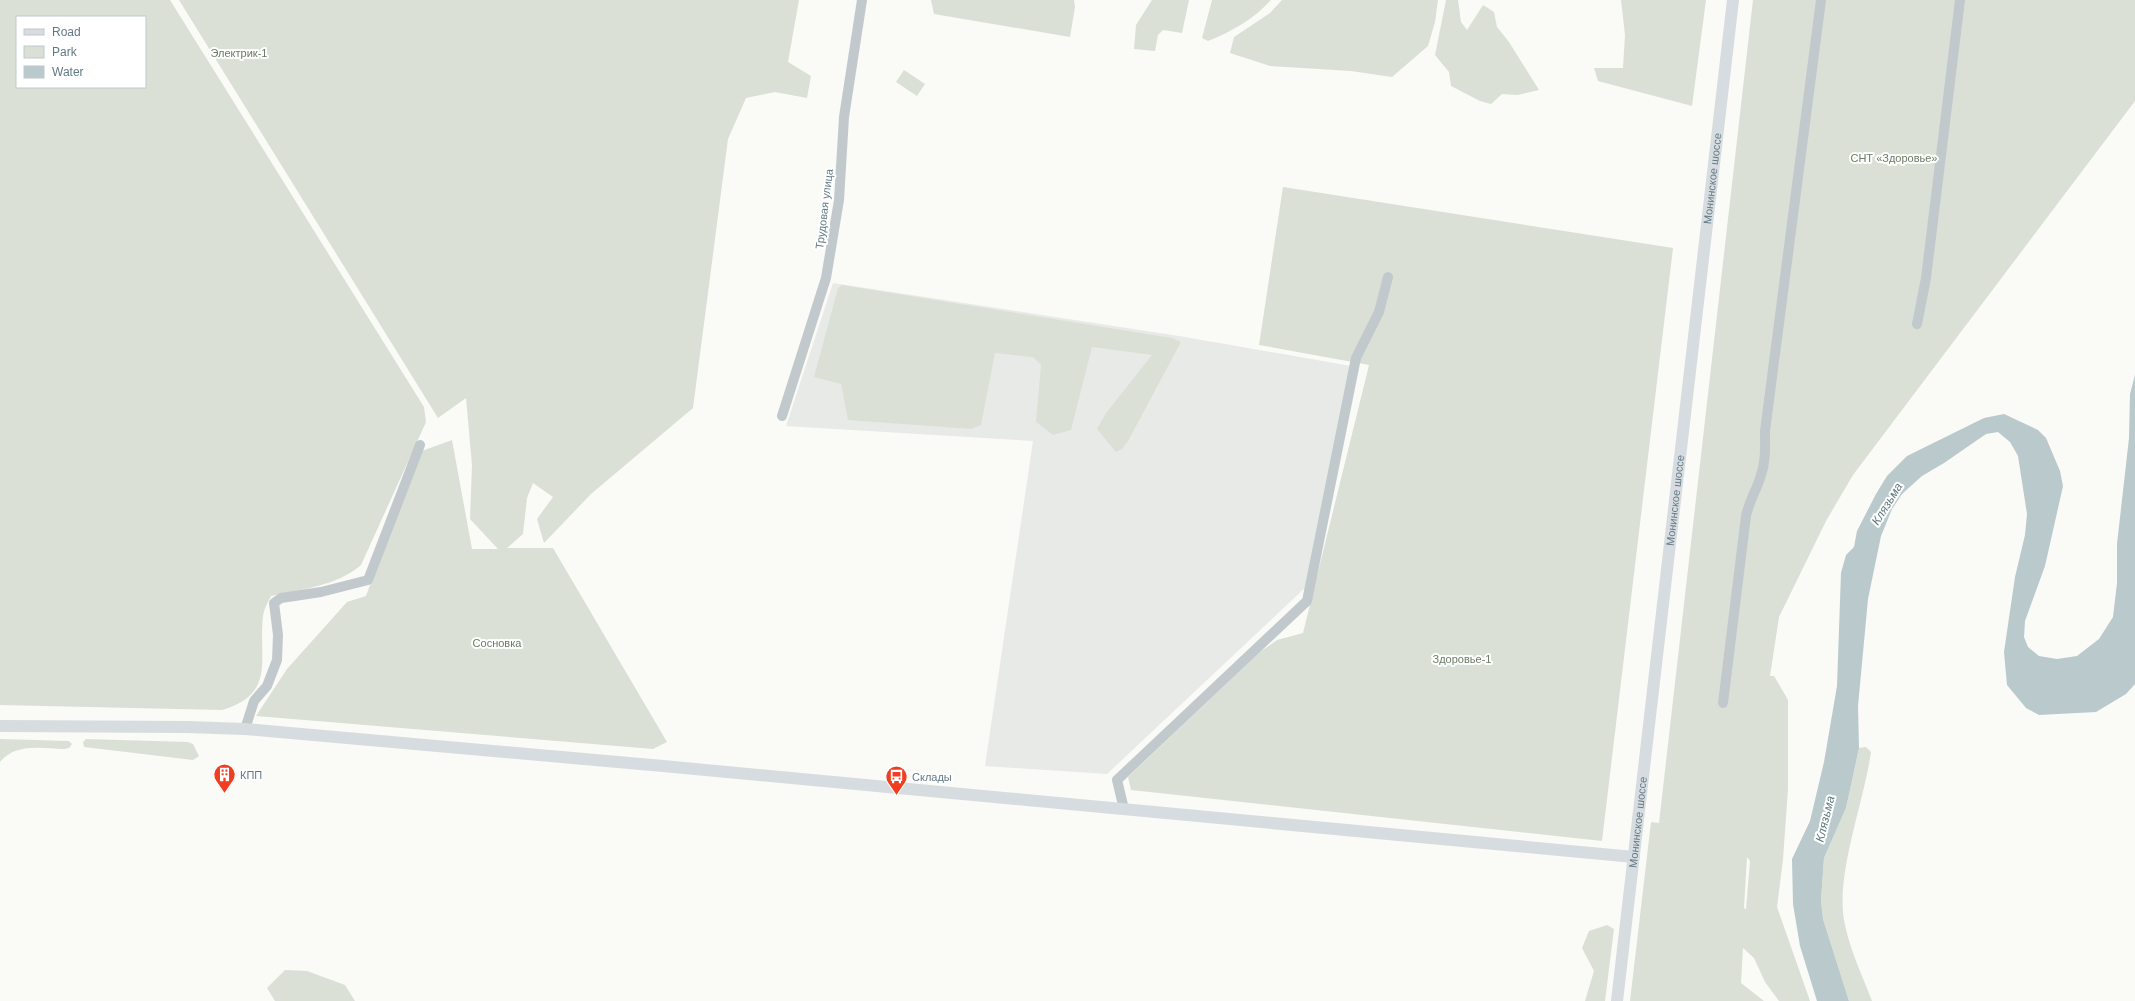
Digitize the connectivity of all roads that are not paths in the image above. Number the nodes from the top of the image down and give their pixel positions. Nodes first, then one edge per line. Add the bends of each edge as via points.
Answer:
1 (862, 0) edge
2 (1733, 0) edge
3 (1822, 0) edge
4 (1960, 0) edge
5 (1388, 277) dead end
6 (1917, 324) dead end
7 (782, 416) dead end
8 (420, 444) dead end
9 (1723, 703) dead end
10 (0, 726) edge
11 (245, 730) junction
12 (1124, 810) junction
13 (1634, 857) junction
14 (1617, 1001) edge

1 - 7 street, Трудовая улица via 844,117 839,200 826,278
2 - 13 main road, Монинское шоссе
3 - 9 street via 1765,431 1764,464 1749,500 1746,516
4 - 6 street via 1926,278
5 - 12 street via 1379,312 1356,358 1307,601 1117,780
8 - 11 street via 368,580 321,592 281,598 274,603 278,636 277,660 267,686 254,701
10 - 11 main road via 188,727
11 - 12 main road via 663,766
12 - 13 main road
13 - 14 main road, Монинское шоссе

